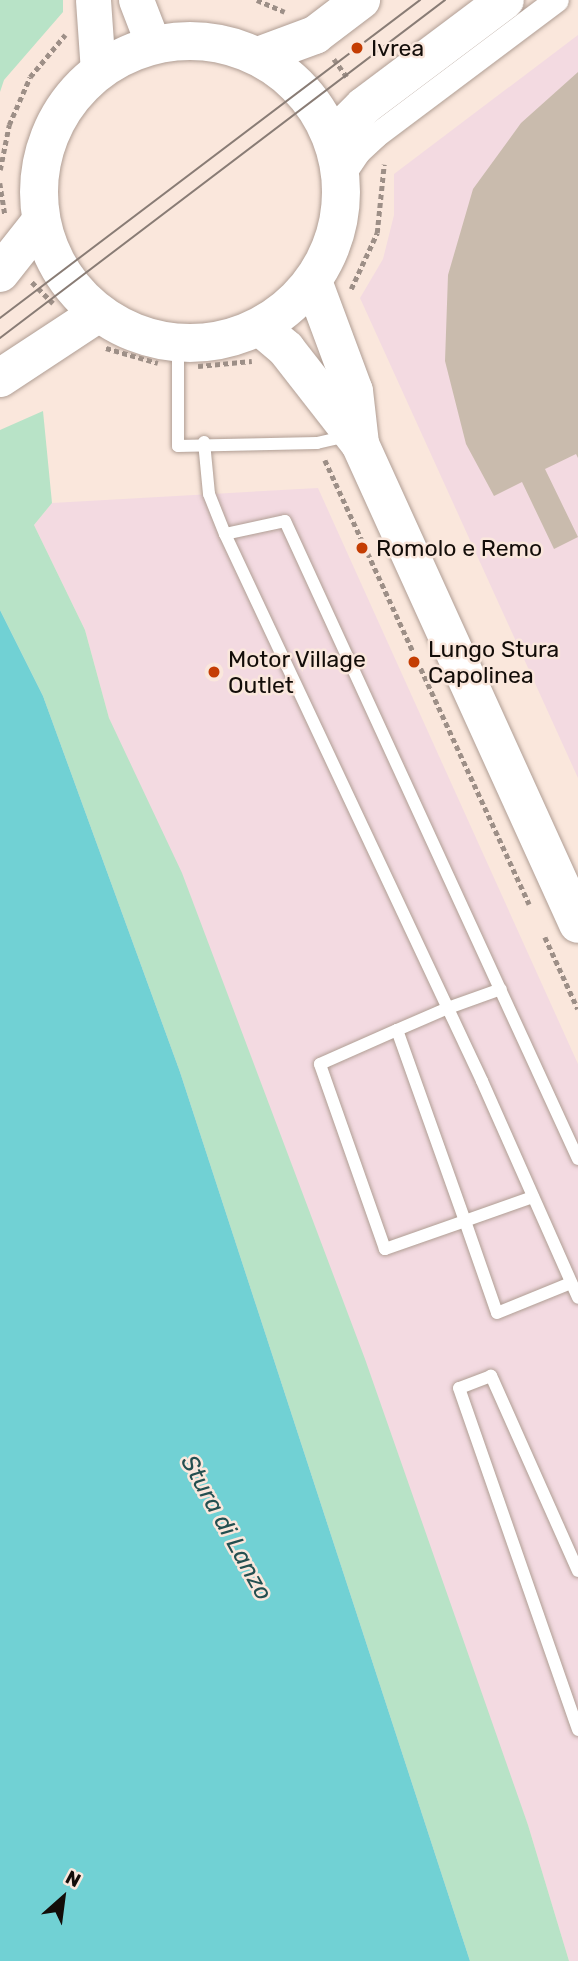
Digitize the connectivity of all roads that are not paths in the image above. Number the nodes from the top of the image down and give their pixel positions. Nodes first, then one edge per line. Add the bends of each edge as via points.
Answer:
1 (93, 0) edge
2 (136, 0) edge
3 (361, 0) edge
4 (505, 0) edge
5 (557, 0) edge
6 (153, 44) junction
7 (258, 56) junction
8 (98, 71) junction
9 (339, 164) junction
10 (41, 220) junction
11 (8, 264) edge
12 (313, 281) junction
13 (96, 328) junction
14 (259, 343) junction
15 (190, 355) junction
16 (0, 378) edge
17 (343, 441) junction
18 (204, 442) junction
19 (225, 534) junction
20 (561, 929) edge
21 (500, 989) junction
22 (448, 1008) junction
23 (397, 1030) junction
24 (578, 1159) edge
25 (533, 1197) junction
26 (465, 1221) junction
27 (571, 1283) junction
28 (578, 1298) edge
29 (578, 1571) edge
30 (578, 1730) edge

1 - 8 street
2 - 6 street
3 - 7 main road via 315,35
4 - 9 main road via 364,106 344,126
5 - 9 street
6 - 7 main road via 188,40 224,44
6 - 8 main road
7 - 9 main road via 302,89 322,116
8 - 10 main road via 68,100 48,137 38,178
9 - 12 main road via 341,214 331,250
10 - 11 main road
10 - 13 main road via 60,270
12 - 14 main road
12 - 17 main road via 354,391
13 - 15 main road via 149,338
13 - 16 main road
14 - 15 main road via 220,341
14 - 17 main road via 286,349
15 - 18 lane via 178,446
17 - 18 lane
17 - 20 main road
18 - 19 lane via 209,494
19 - 21 lane via 285,521
19 - 22 lane
21 - 22 lane
21 - 24 lane
22 - 23 lane
22 - 25 lane
23 - 26 lane
23 - 26 lane via 320,1064 384,1250
25 - 26 lane
25 - 27 lane
26 - 27 lane via 497,1313
27 - 28 lane
29 - 30 lane via 491,1376 459,1388

